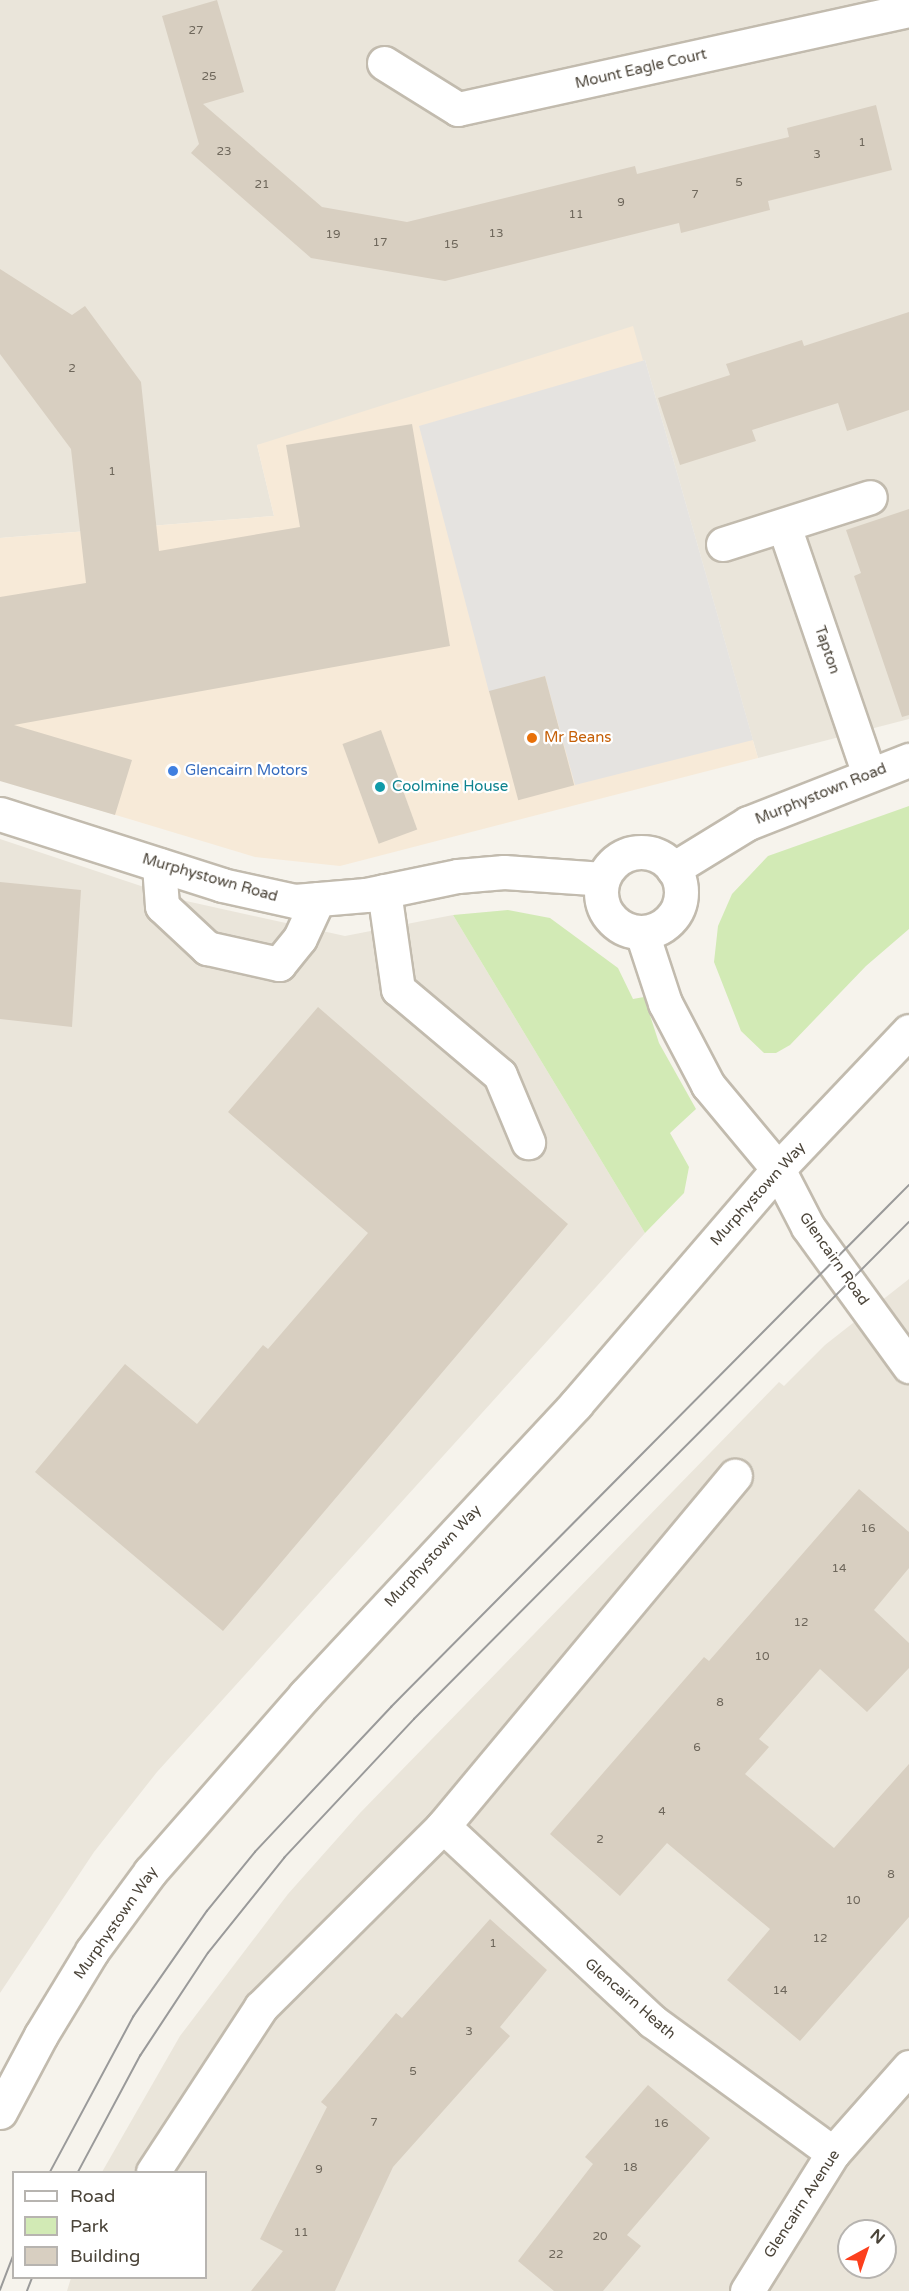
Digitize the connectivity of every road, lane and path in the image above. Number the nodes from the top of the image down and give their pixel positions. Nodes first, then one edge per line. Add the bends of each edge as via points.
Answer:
1 (909, 10) edge
2 (384, 63) dead end
3 (870, 497) dead end
4 (784, 526) junction
5 (723, 544) dead end
6 (909, 760) edge
7 (869, 774) junction
8 (0, 814) edge
9 (159, 865) junction
10 (673, 869) junction
11 (603, 879) junction
12 (384, 891) junction
13 (318, 899) junction
14 (642, 933) junction
15 (909, 1031) edge
16 (528, 1142) dead end
17 (778, 1169) junction
18 (899, 1328) edge
19 (909, 1366) edge
20 (735, 1476) dead end
21 (443, 1826) junction
22 (909, 2067) edge
23 (0, 2112) edge
24 (833, 2153) junction
25 (154, 2171) edge
26 (747, 2291) edge

1 - 2 street, Mount Eagle Court via 458,110
3 - 4 street
4 - 5 street
4 - 7 street, Tapton
6 - 7 street, Murphystown Road
7 - 10 street, Murphystown Road via 748,823
8 - 9 street, Murphystown Road
9 - 13 street, Murphystown Road via 285,899
9 - 13 street via 162,906 207,948 279,964 300,938
10 - 11 street via 664,859 638,852 614,862
10 - 14 street via 681,894 676,911 665,925
11 - 12 street, Murphystown Road via 504,872 458,876
11 - 14 street via 601,898 611,920 630,932
12 - 13 street, Murphystown Road
12 - 16 street via 398,989 500,1075
14 - 17 street, Glencairn Road via 665,1003 708,1086
15 - 17 street, Murphystown Way
17 - 18 street, Glencairn Road via 808,1227
17 - 23 street, Murphystown Way via 576,1404 305,1695 150,1872 40,2035
18 - 19 street, Glencairn Road
20 - 21 street
21 - 24 street, Glencairn Heath via 652,2021
21 - 25 street via 261,2007
22 - 24 street, Glencairn Avenue
24 - 26 street, Glencairn Avenue

